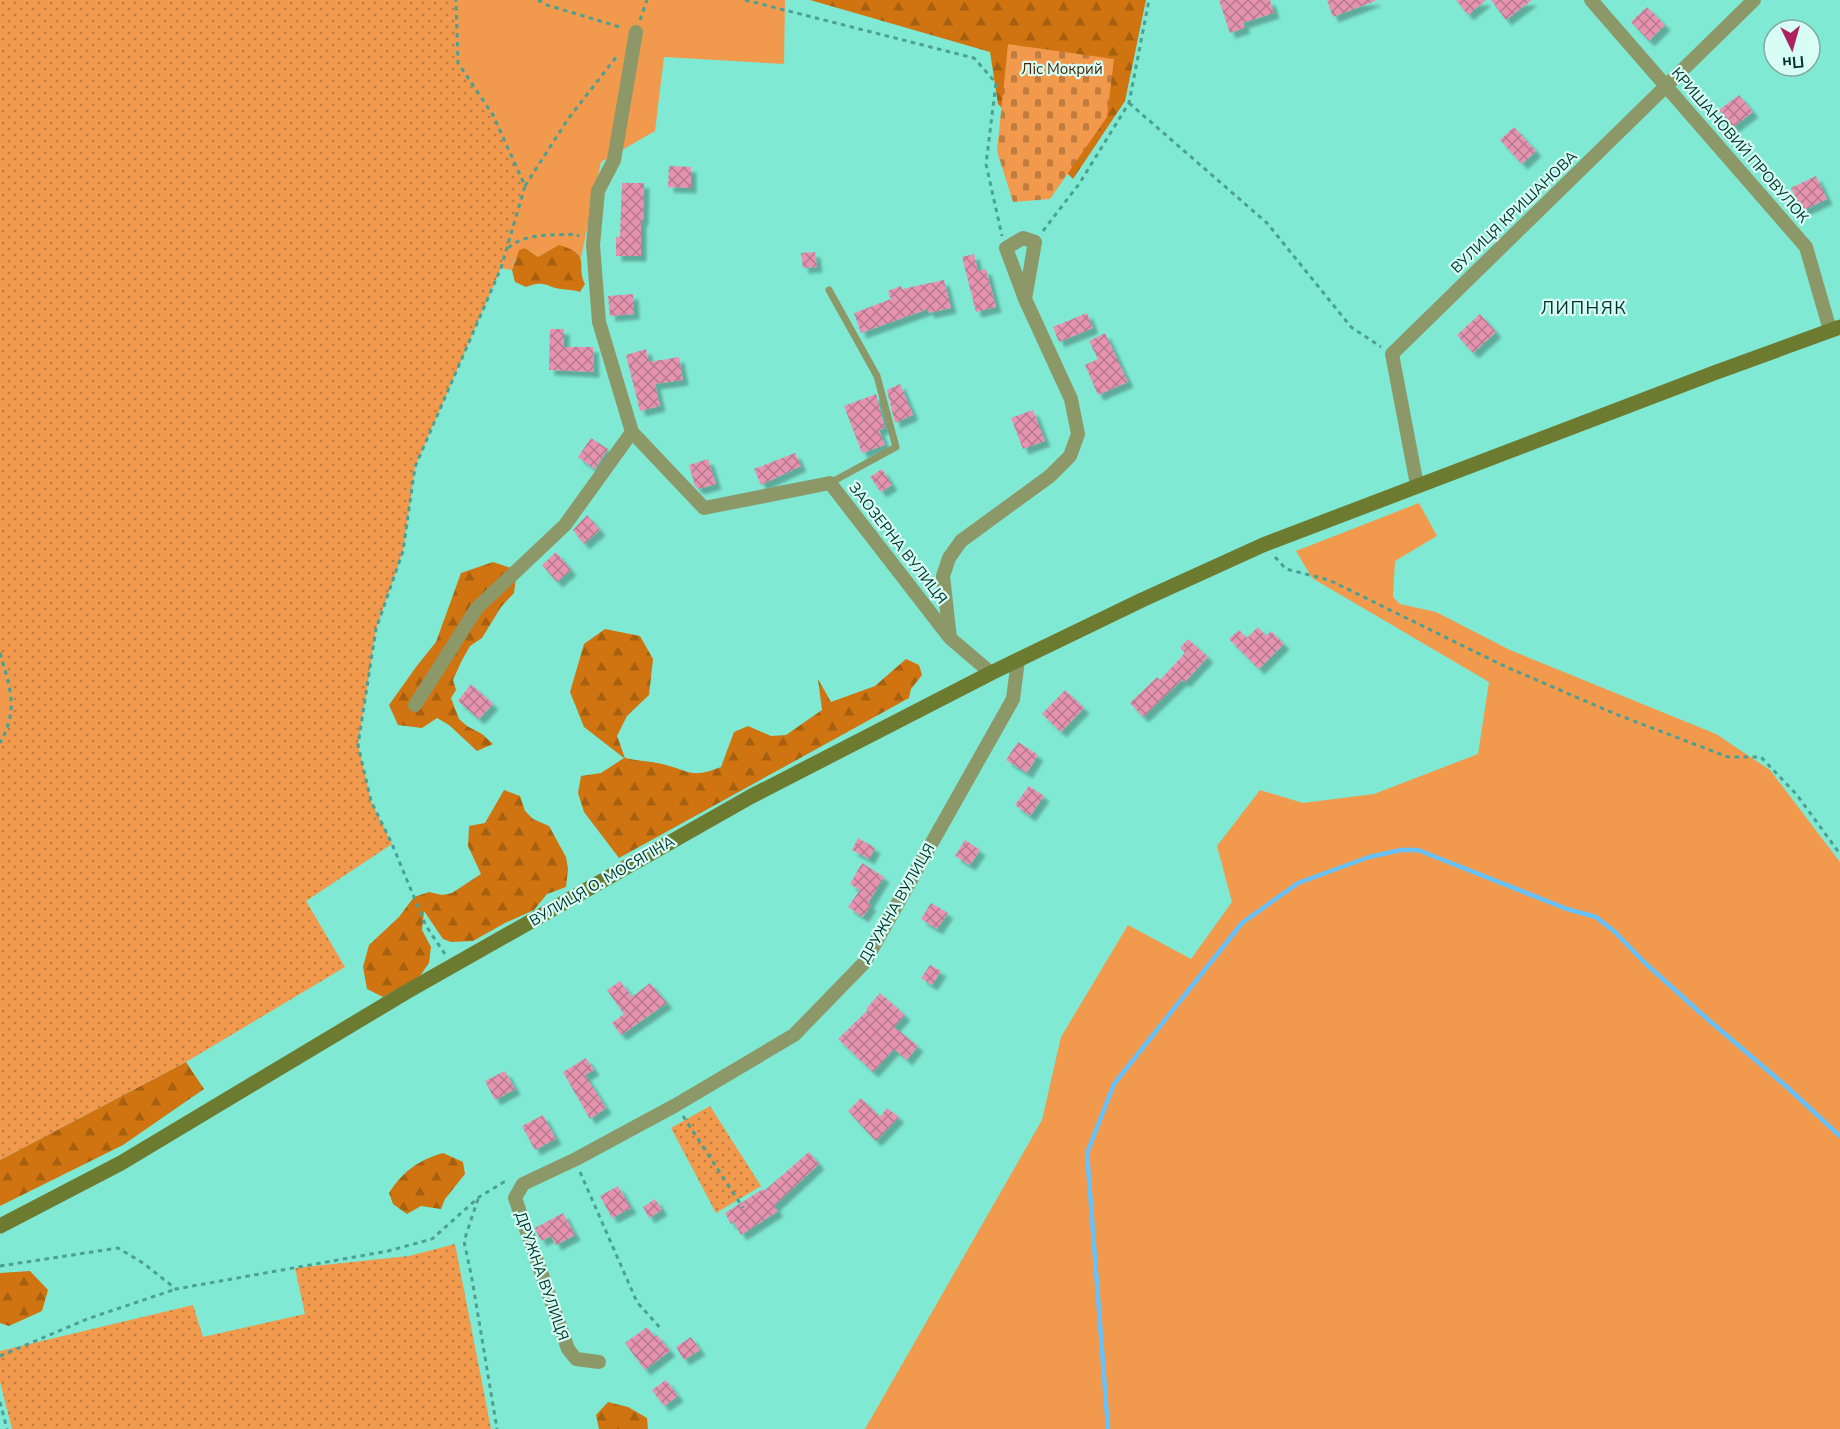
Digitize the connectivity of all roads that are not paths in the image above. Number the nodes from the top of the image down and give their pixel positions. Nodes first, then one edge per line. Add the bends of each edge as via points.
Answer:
1 (1591, 0) edge
2 (1754, 0) edge
3 (636, 32) road end
4 (1667, 86) junction
5 (829, 290) dead end
6 (1025, 299) junction
7 (1835, 329) edge
8 (632, 432) junction
9 (830, 483) junction
10 (1417, 485) junction
11 (950, 638) junction
12 (1018, 660) junction
13 (991, 673) junction
14 (415, 705) dead end
15 (0, 1226) edge
16 (599, 1362) dead end

1 - 4 street, КРИШАНОВИЙ ПРОВУЛОК
2 - 4 street, ВУЛИЦЯ КРИШАНОВА
3 - 8 street, ЗАОЗЕРНА ВУЛИЦЯ via 614,160 598,191 593,245 598,322
4 - 7 street, КРИШАНОВИЙ ПРОВУЛОК via 1806,247
4 - 10 street, ВУЛИЦЯ КРИШАНОВА via 1392,354
5 - 9 lane via 877,376 896,447
6 - 6 street, ЗАОЗЕРНА ВУЛИЦЯ via 1006,248 1023,238 1035,242
6 - 11 street, ЗАОЗЕРНА ВУЛИЦЯ via 1071,399 1078,434 1070,456 1050,476 961,541 949,558 943,576
7 - 10 main road
8 - 9 street, ЗАОЗЕРНА ВУЛИЦЯ via 704,508
8 - 14 street via 565,525 477,608
9 - 11 street, ЗАОЗЕРНА ВУЛИЦЯ
10 - 12 main road via 1263,545
11 - 13 street, ЗАОЗЕРНА ВУЛИЦЯ
12 - 13 main road, ВУЛИЦЯ О. МОСЯГІНА
12 - 16 street, ДРУЖНА ВУЛИЦЯ via 1013,699 864,963 794,1035 676,1105 523,1184 515,1198 568,1349 576,1359
13 - 15 main road, ВУЛИЦЯ О. МОСЯГІНА via 750,797 453,965 121,1163

